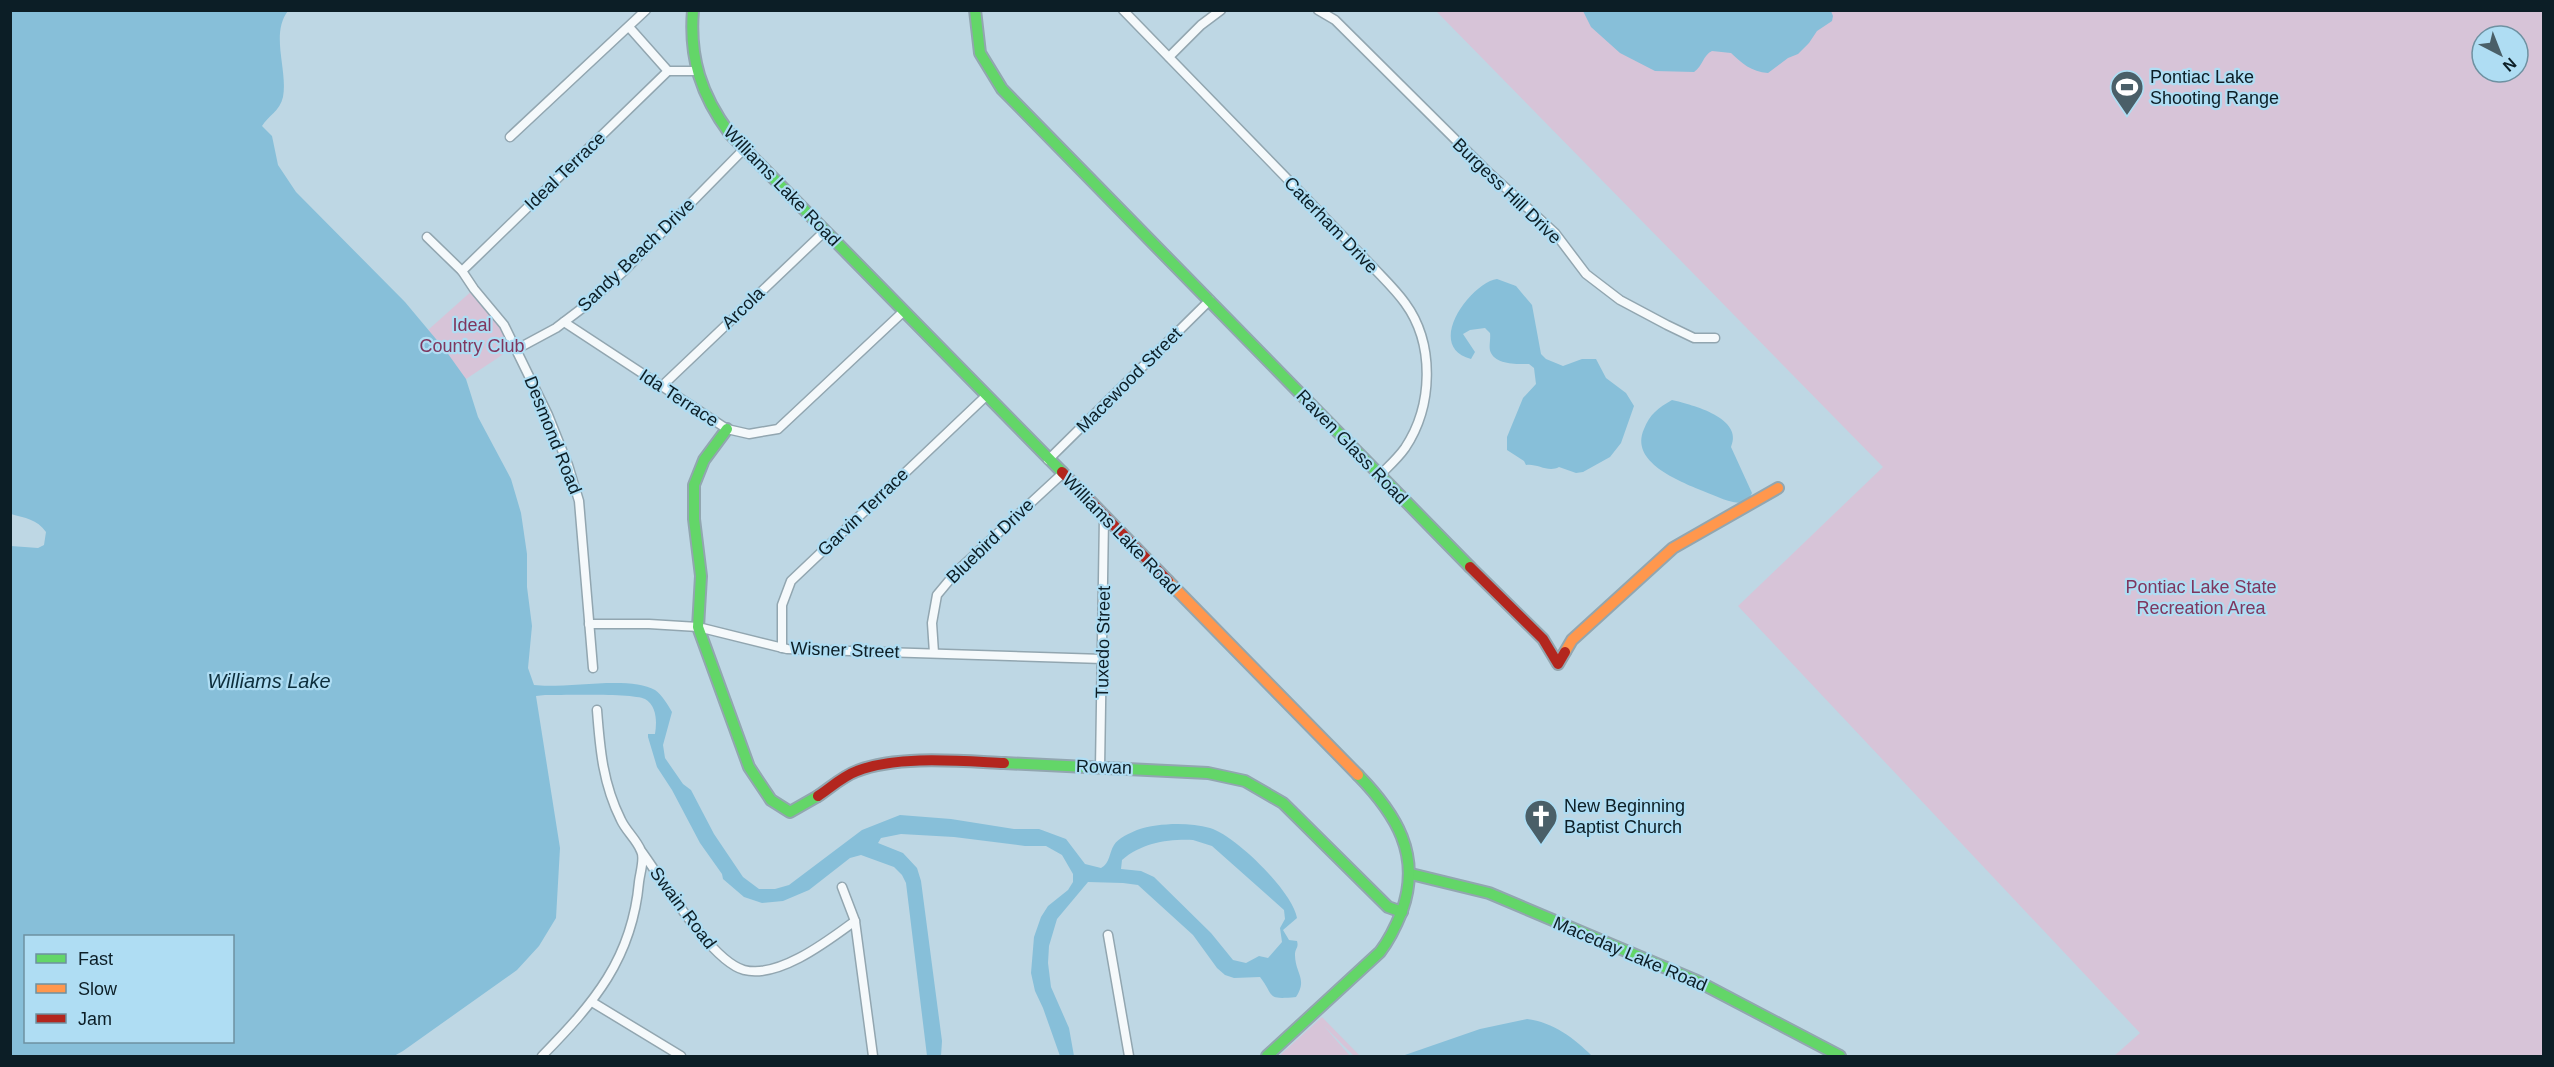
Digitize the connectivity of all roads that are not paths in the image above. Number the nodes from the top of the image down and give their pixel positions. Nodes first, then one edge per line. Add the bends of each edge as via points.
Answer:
1 (646, 10) edge
2 (693, 10) edge
3 (975, 10) edge
4 (1123, 10) edge
5 (1221, 10) edge
6 (1318, 10) edge
7 (629, 27) junction
8 (1169, 57) junction
9 (668, 71) junction
10 (695, 71) junction
11 (510, 137) dead end
12 (744, 149) junction
13 (825, 231) junction
14 (427, 237) dead end
15 (462, 271) junction
16 (1210, 300) junction
17 (904, 311) junction
18 (564, 322) junction
19 (1715, 338) dead end
20 (517, 349) junction
21 (662, 386) junction
22 (986, 396) junction
23 (726, 429) junction
24 (1048, 460) junction
25 (1062, 474) junction
26 (1380, 475) junction
27 (1778, 488) dead end
28 (1104, 517) junction
29 (589, 624) junction
30 (698, 627) junction
31 (782, 648) junction
32 (934, 653) junction
33 (1103, 659) junction
34 (593, 668) dead end
35 (597, 710) dead end
36 (1100, 768) junction
37 (642, 852) junction
38 (1411, 874) junction
39 (842, 887) dead end
40 (1402, 912) junction
41 (855, 921) junction
42 (1108, 935) dead end
43 (592, 1002) junction
44 (542, 1056) edge
45 (681, 1056) edge
46 (873, 1056) edge
47 (1129, 1056) edge
48 (1267, 1056) edge
49 (1840, 1056) edge

1 - 7 street
2 - 10 street, Williams Lake Road via 690,36
3 - 16 street, Raven Glass Road via 981,61 1002,89
4 - 8 street, Caterham Drive
5 - 8 street
6 - 19 street, Burgess Hill Drive via 1335,20 1485,170 1555,233 1586,274 1620,300 1667,325 1694,338
7 - 9 street
7 - 11 street
8 - 26 street, Caterham Drive via 1406,304 1424,341 1427,382 1419,419 1406,447
9 - 10 street
9 - 15 street, Ideal Terrace
10 - 12 street, Williams Lake Road via 712,111
12 - 13 street, Williams Lake Road
12 - 18 street, Sandy Beach Drive via 624,271
13 - 17 street, Williams Lake Road
13 - 21 street, Arcola
14 - 15 street, Desmond Road
15 - 20 street, Desmond Road via 504,325
16 - 24 street, Macewood Street
16 - 26 street, Raven Glass Road
17 - 22 street, Williams Lake Road
17 - 23 street, Ida Terrace via 778,429 748,434
18 - 20 street, Sandy Beach Drive
18 - 21 street, Ida Terrace
20 - 29 street, Desmond Road via 568,465 579,501
21 - 23 street, Ida Terrace
22 - 24 street, Williams Lake Road
22 - 31 street, Garvin Terrace via 791,581 782,605
23 - 30 street via 704,460 694,485 701,576
24 - 25 street, Williams Lake Road
25 - 28 street, Williams Lake Road
25 - 32 street, Bluebird Drive via 937,594 932,623
26 - 27 street, Raven Glass Road via 1543,639 1558,664 1572,640 1673,548
28 - 33 street, Tuxedo Street
28 - 38 street, Williams Lake Road via 1377,795 1403,837
29 - 30 street, Wisner Street
29 - 34 street, Desmond Road
30 - 31 street, Wisner Street
30 - 36 street, Rowan via 749,767 771,800 790,812 855,771 882,764 950,760
31 - 32 street, Wisner Street
32 - 33 street, Wisner Street
33 - 36 street, Tuxedo Street
35 - 37 street via 607,787 622,823
36 - 40 street, Rowan via 1208,773 1245,781 1283,803 1388,907
37 - 41 street, Swain Road via 719,955 743,970 763,970 794,962
37 - 43 street via 637,910 624,949
38 - 40 street, Williams Lake Road
38 - 49 street, Maceday Lake Road via 1489,893 1697,981
39 - 41 street
40 - 48 street, Williams Lake Road via 1384,947
41 - 46 street
42 - 47 street
43 - 44 street
43 - 45 street

